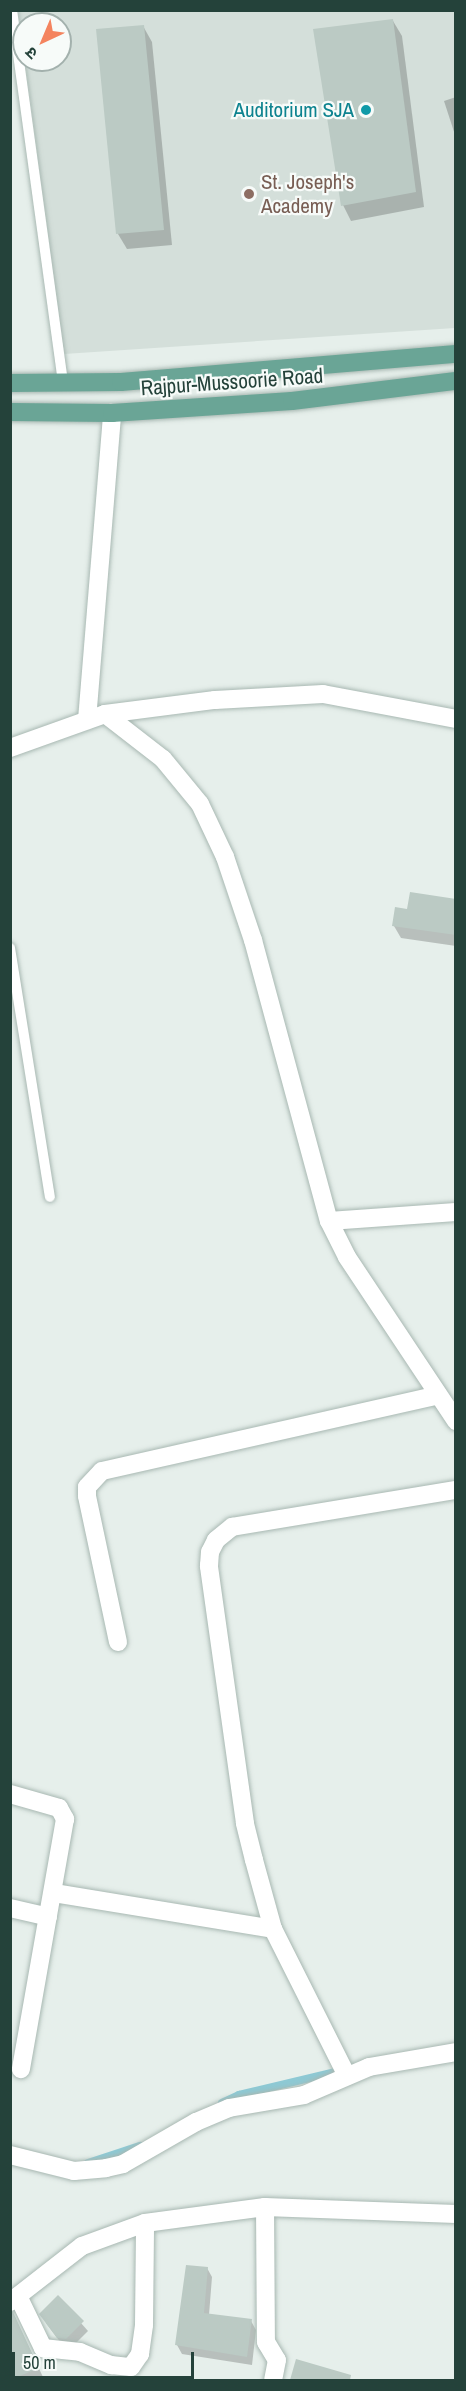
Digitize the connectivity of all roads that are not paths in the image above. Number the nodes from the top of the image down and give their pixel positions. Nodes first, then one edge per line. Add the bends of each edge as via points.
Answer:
1 (12, 10) edge
2 (456, 354) edge
3 (456, 381) edge
4 (63, 382) junction
5 (10, 383) edge
6 (10, 412) edge
7 (112, 413) junction
8 (105, 714) junction
9 (456, 719) edge
10 (87, 720) junction
11 (10, 747) edge
12 (10, 948) edge
13 (50, 1197) dead end
14 (456, 1212) edge
15 (329, 1221) junction
16 (438, 1395) junction
17 (456, 1421) edge
18 (456, 1490) edge
19 (118, 1642) dead end
20 (10, 1794) edge
21 (54, 1893) junction
22 (10, 1908) edge
23 (48, 1917) junction
24 (273, 1929) junction
25 (456, 2052) edge
26 (21, 2069) dead end
27 (346, 2074) junction
28 (10, 2155) edge
29 (265, 2207) junction
30 (456, 2214) edge
31 (145, 2223) junction
32 (14, 2299) edge
33 (273, 2380) edge

1 - 4 lane
2 - 4 main road, Rajpur-Mussoorie Road via 285,371
3 - 7 main road, Rajpur-Mussoorie Road via 292,401
4 - 5 main road, Rajpur-Mussoorie Road
6 - 7 main road, Rajpur-Mussoorie Road
7 - 10 street
8 - 9 street via 158,705 323,694
8 - 10 street
8 - 15 street via 163,759 182,780 200,804 225,857 253,940
10 - 11 street
12 - 13 lane
14 - 15 street
15 - 16 street via 346,1257
16 - 17 street
16 - 19 street via 97,1475 87,1486 87,1496
18 - 24 street via 232,1527 216,1540 210,1551 208,1566 245,1823
20 - 21 street via 55,1806 63,1812
21 - 23 street
21 - 24 street
22 - 23 street
23 - 26 street
24 - 27 street
25 - 27 street via 405,2059
27 - 28 street via 304,2095 209,2115 140,2155 106,2168 74,2171
29 - 30 street
29 - 31 street
29 - 33 street via 266,2342 277,2360
31 - 32 street via 82,2246
31 - 32 street via 144,2325 140,2354 131,2367 111,2365 80,2352 43,2348

